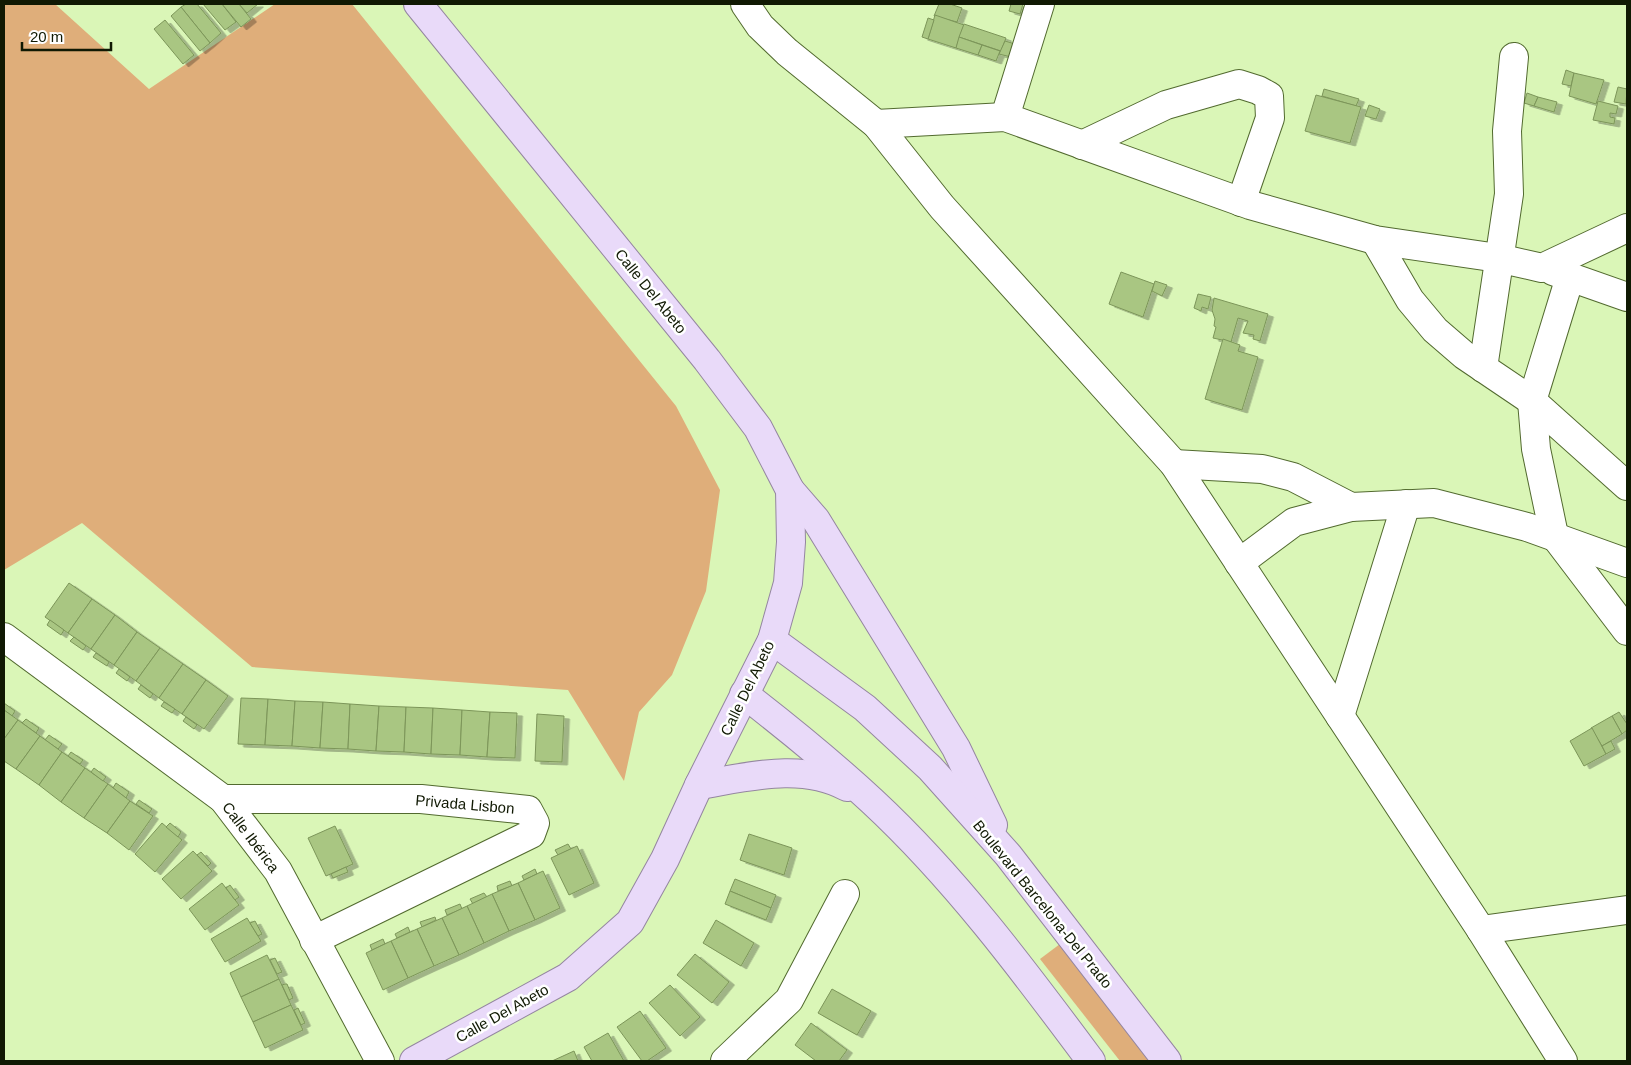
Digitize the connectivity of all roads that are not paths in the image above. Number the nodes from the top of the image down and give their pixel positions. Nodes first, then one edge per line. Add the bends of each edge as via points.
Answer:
1 (418, 4) edge
2 (745, 4) edge
3 (1040, 4) edge
4 (1514, 57) dead end
5 (1005, 117) junction
6 (876, 124) junction
7 (1082, 145) junction
8 (1241, 202) junction
9 (1627, 228) edge
10 (1375, 240) junction
11 (1498, 258) junction
12 (1542, 268) junction
13 (1570, 277) junction
14 (1627, 297) edge
15 (1483, 368) junction
16 (1532, 401) junction
17 (1174, 464) junction
18 (1627, 486) edge
19 (790, 490) junction
20 (1406, 504) junction
21 (1351, 507) junction
22 (1554, 536) junction
23 (1239, 563) junction
24 (1627, 563) edge
25 (1627, 631) edge
26 (4, 637) edge
27 (772, 640) junction
28 (744, 694) junction
29 (1340, 716) junction
30 (699, 785) junction
31 (224, 799) junction
32 (873, 802) junction
33 (1008, 855) junction
34 (845, 894) dead end
35 (1627, 910) edge
36 (1481, 930) junction
37 (314, 940) junction
38 (380, 1061) edge
39 (414, 1061) edge
40 (725, 1061) edge
41 (1091, 1061) edge
42 (1167, 1061) edge
43 (1563, 1061) edge

1 - 19 main road, Calle Del Abeto via 707,360 758,428
2 - 6 street via 760,26 786,52
3 - 5 street
4 - 11 street via 1507,131 1509,194
5 - 6 street
5 - 7 street
6 - 17 street via 942,207
7 - 8 street
7 - 8 street via 1166,105 1239,84 1258,90 1269,96 1270,118
8 - 10 street
9 - 12 street
10 - 11 street
10 - 15 street via 1410,300 1435,330
11 - 12 street
11 - 15 street
12 - 13 street
13 - 14 street
13 - 16 street
15 - 16 street
16 - 18 street
16 - 22 street via 1536,449
17 - 21 street via 1262,469 1293,477
17 - 23 street
19 - 27 main road, Calle Del Abeto via 788,583
19 - 33 main road via 816,520 956,748
20 - 21 street
20 - 22 street via 1434,503
20 - 29 street
21 - 23 street via 1294,522
22 - 24 street
22 - 25 street
23 - 29 street
26 - 31 street, Calle Ibérica
27 - 28 main road, Calle Del Abeto
27 - 33 main road, Boulevard Barcelona-Del Prado via 865,708 930,768
28 - 30 main road, Calle Del Abeto
28 - 32 main road via 803,740
29 - 36 street
30 - 32 main road via 765,775 805,773 832,779
30 - 39 main road, Calle Del Abeto via 665,859 630,922 568,977
31 - 37 street, Calle Ibérica via 278,871
31 - 37 street, Privada Lisbon via 421,799 528,810 535,823 531,834
32 - 41 main road via 947,879 1031,981
33 - 42 main road, Boulevard Barcelona-Del Prado
34 - 40 street via 790,1000
35 - 36 street
36 - 43 street
37 - 38 street, Calle Ibérica

